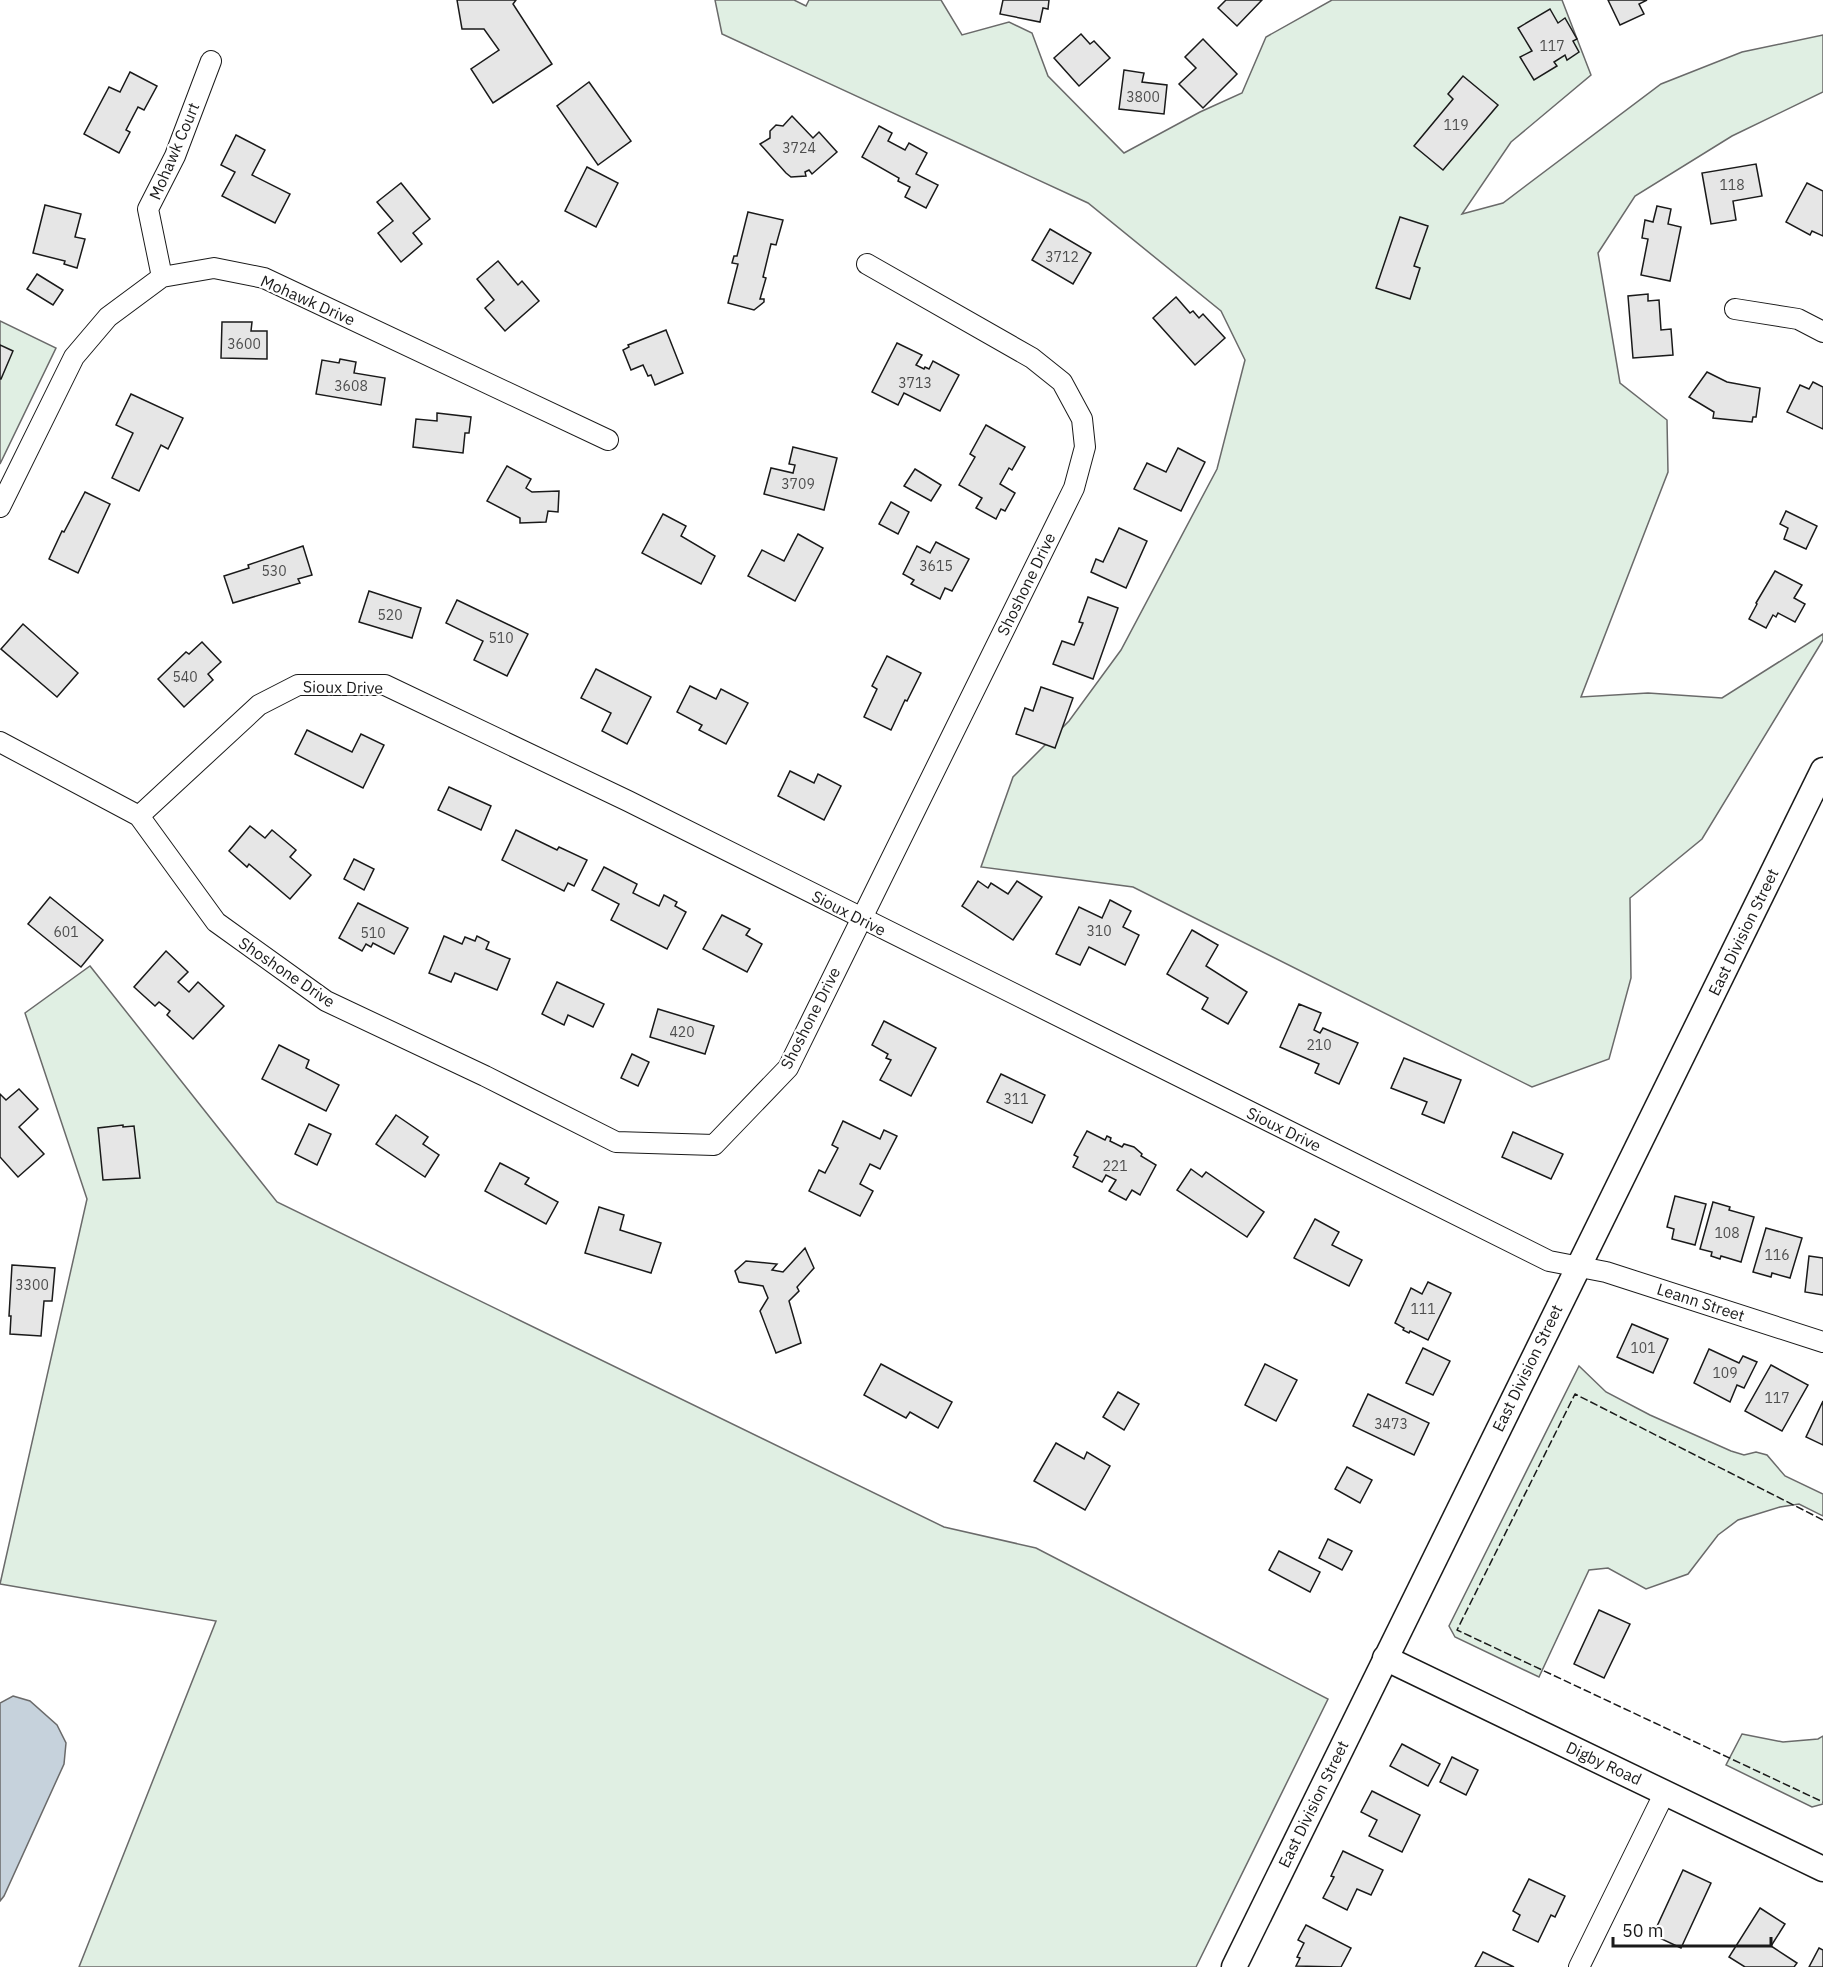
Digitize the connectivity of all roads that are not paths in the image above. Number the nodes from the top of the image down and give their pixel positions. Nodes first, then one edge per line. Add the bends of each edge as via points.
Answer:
1 (211, 61) dead end
2 (867, 264) dead end
3 (162, 277) junction
4 (1735, 309) dead end
5 (1823, 332) edge
6 (608, 440) dead end
7 (0, 507) edge
8 (0, 742) edge
9 (1823, 770) edge
10 (139, 816) junction
11 (860, 918) junction
12 (1577, 1267) junction
13 (1823, 1342) edge
14 (1385, 1658) junction
15 (1665, 1792) junction
16 (1823, 1869) edge
17 (1234, 1967) edge
18 (1579, 1967) edge

1 - 3 street, Mohawk Court via 175,156 148,209
2 - 11 street, Shoshone Drive via 1032,358 1062,382 1082,419 1085,447 1074,488
3 - 6 street, Mohawk Drive via 214,268 264,278
3 - 7 street, Mohawk Drive via 108,317 74,357
4 - 5 street via 1798,320
8 - 10 street, Shoshone Drive
9 - 12 street, East Division Street
10 - 11 street, Sioux Drive via 259,705 298,685 385,685
10 - 11 street, Shoshone Drive via 216,922 326,1001 616,1142 714,1145 788,1068
11 - 12 street, Sioux Drive via 1549,1261
12 - 13 street, Leann Street via 1606,1272
12 - 14 street, East Division Street
14 - 15 street, Digby Road
14 - 17 street, East Division Street
15 - 16 street, Digby Road
15 - 18 street

